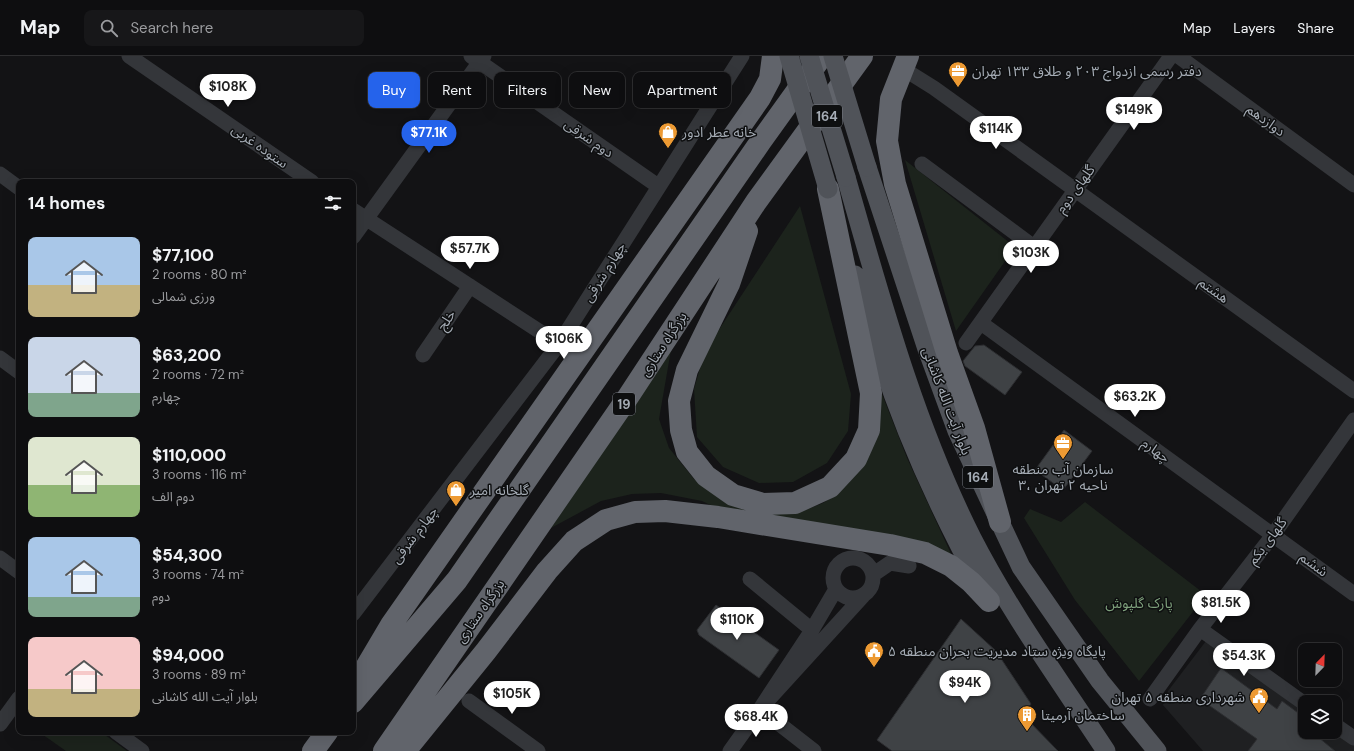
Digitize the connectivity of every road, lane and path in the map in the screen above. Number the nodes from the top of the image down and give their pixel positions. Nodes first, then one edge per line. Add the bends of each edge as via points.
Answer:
1 (129, 56) edge
2 (742, 56) edge
3 (773, 56) edge
4 (789, 56) edge
5 (809, 56) edge
6 (822, 56) edge
7 (833, 56) edge
8 (862, 56) edge
9 (1171, 56) edge
10 (1178, 56) edge
11 (478, 58) edge
12 (905, 62) edge
13 (922, 164) dead end
14 (0, 174) edge
15 (308, 179) edge
16 (837, 183) junction
17 (1354, 184) edge
18 (16, 186) edge
19 (658, 186) junction
20 (1074, 190) junction
21 (756, 202) junction
22 (356, 212) edge
23 (366, 219) junction
24 (356, 233) edge
25 (1034, 246) junction
26 (470, 286) junction
27 (981, 323) junction
28 (966, 343) dead end
29 (559, 344) junction
30 (423, 355) dead end
31 (0, 358) edge
32 (16, 370) edge
33 (1354, 391) edge
34 (1354, 420) edge
35 (1000, 522) junction
36 (1273, 535) junction
37 (0, 558) edge
38 (908, 566) dead end
39 (16, 570) edge
40 (874, 574) junction
41 (750, 579) dead end
42 (836, 589) junction
43 (1354, 594) edge
44 (863, 596) junction
45 (989, 601) junction
46 (356, 610) edge
47 (1016, 616) junction
48 (1200, 629) junction
49 (812, 630) junction
50 (356, 684) edge
51 (356, 699) edge
52 (1150, 699) dead end
53 (1298, 699) edge
54 (469, 701) dead end
55 (16, 702) edge
56 (760, 709) junction
57 (0, 724) edge
58 (1342, 730) edge
59 (120, 735) edge
60 (326, 735) edge
61 (1354, 738) edge
62 (142, 751) edge
63 (313, 751) edge
64 (384, 751) edge
65 (405, 751) edge
66 (538, 751) edge
67 (730, 751) edge
68 (814, 751) edge
69 (1106, 751) edge
70 (1157, 751) edge

1 - 15 street, ستوده غربی
2 - 19 street, چهارم شرقی
3 - 50 highway via 770,79 760,98 390,625
4 - 16 main road, bridge
5 - 16 main road, 164, bridge
6 - 51 highway via 458,580
7 - 35 main road, بلوار آیت الله کاشانی / 164, bridge via 927,349 957,431
8 - 21 highway, بزرگراه ستاری / 19
9 - 20 street, گلهای دوم
10 - 17 street, دوازدهم
11 - 19 street, دوم شرقی
11 - 23 street
12 - 20 street, هشتم via 934,88
12 - 35 highway via 892,99 887,141 895,184 947,353 974,428
13 - 25 street
14 - 18 street
16 - 21 highway via 871,393 869,430 856,459 830,487 795,503 763,504 733,495 706,476 687,452 681,430 679,401 687,370 729,284
16 - 45 main road via 881,360 920,459 960,548
16 - 47 main road, 164 via 934,453 972,538
19 - 29 street, چهارم شرقی
20 - 25 street, گلهای دوم
20 - 33 street, هشتم
21 - 64 highway, بزرگراه ستاری / 19 via 626,400
22 - 23 street
23 - 24 street
23 - 26 street
25 - 27 street, گلهای دوم
26 - 29 street
26 - 30 street, خلج
27 - 28 street, گلهای دوم
27 - 36 street, چهارم
29 - 46 street, چهارم شرقی
31 - 32 street
34 - 36 street, گلهای یکم
35 - 70 main road, بلوار آیت الله کاشانی / 164 via 1021,567 1100,681
36 - 43 street, ششم
36 - 48 street, گلهای یکم
37 - 39 street
38 - 40 street via 890,563
40 - 42 street via 872,568 862,559 843,560 834,570
40 - 44 street via 872,587
41 - 49 street
42 - 44 street via 845,597
42 - 49 street
44 - 56 street
45 - 47 main road
45 - 65 highway via 951,566 925,553 718,517 665,510 635,512 606,520 574,542 547,571
47 - 69 main road, 164
48 - 52 street, گلهای یکم
48 - 53 street
49 - 56 street
54 - 66 street
55 - 57 street
56 - 67 street
56 - 68 street
58 - 61 street
59 - 62 street
60 - 63 highway

